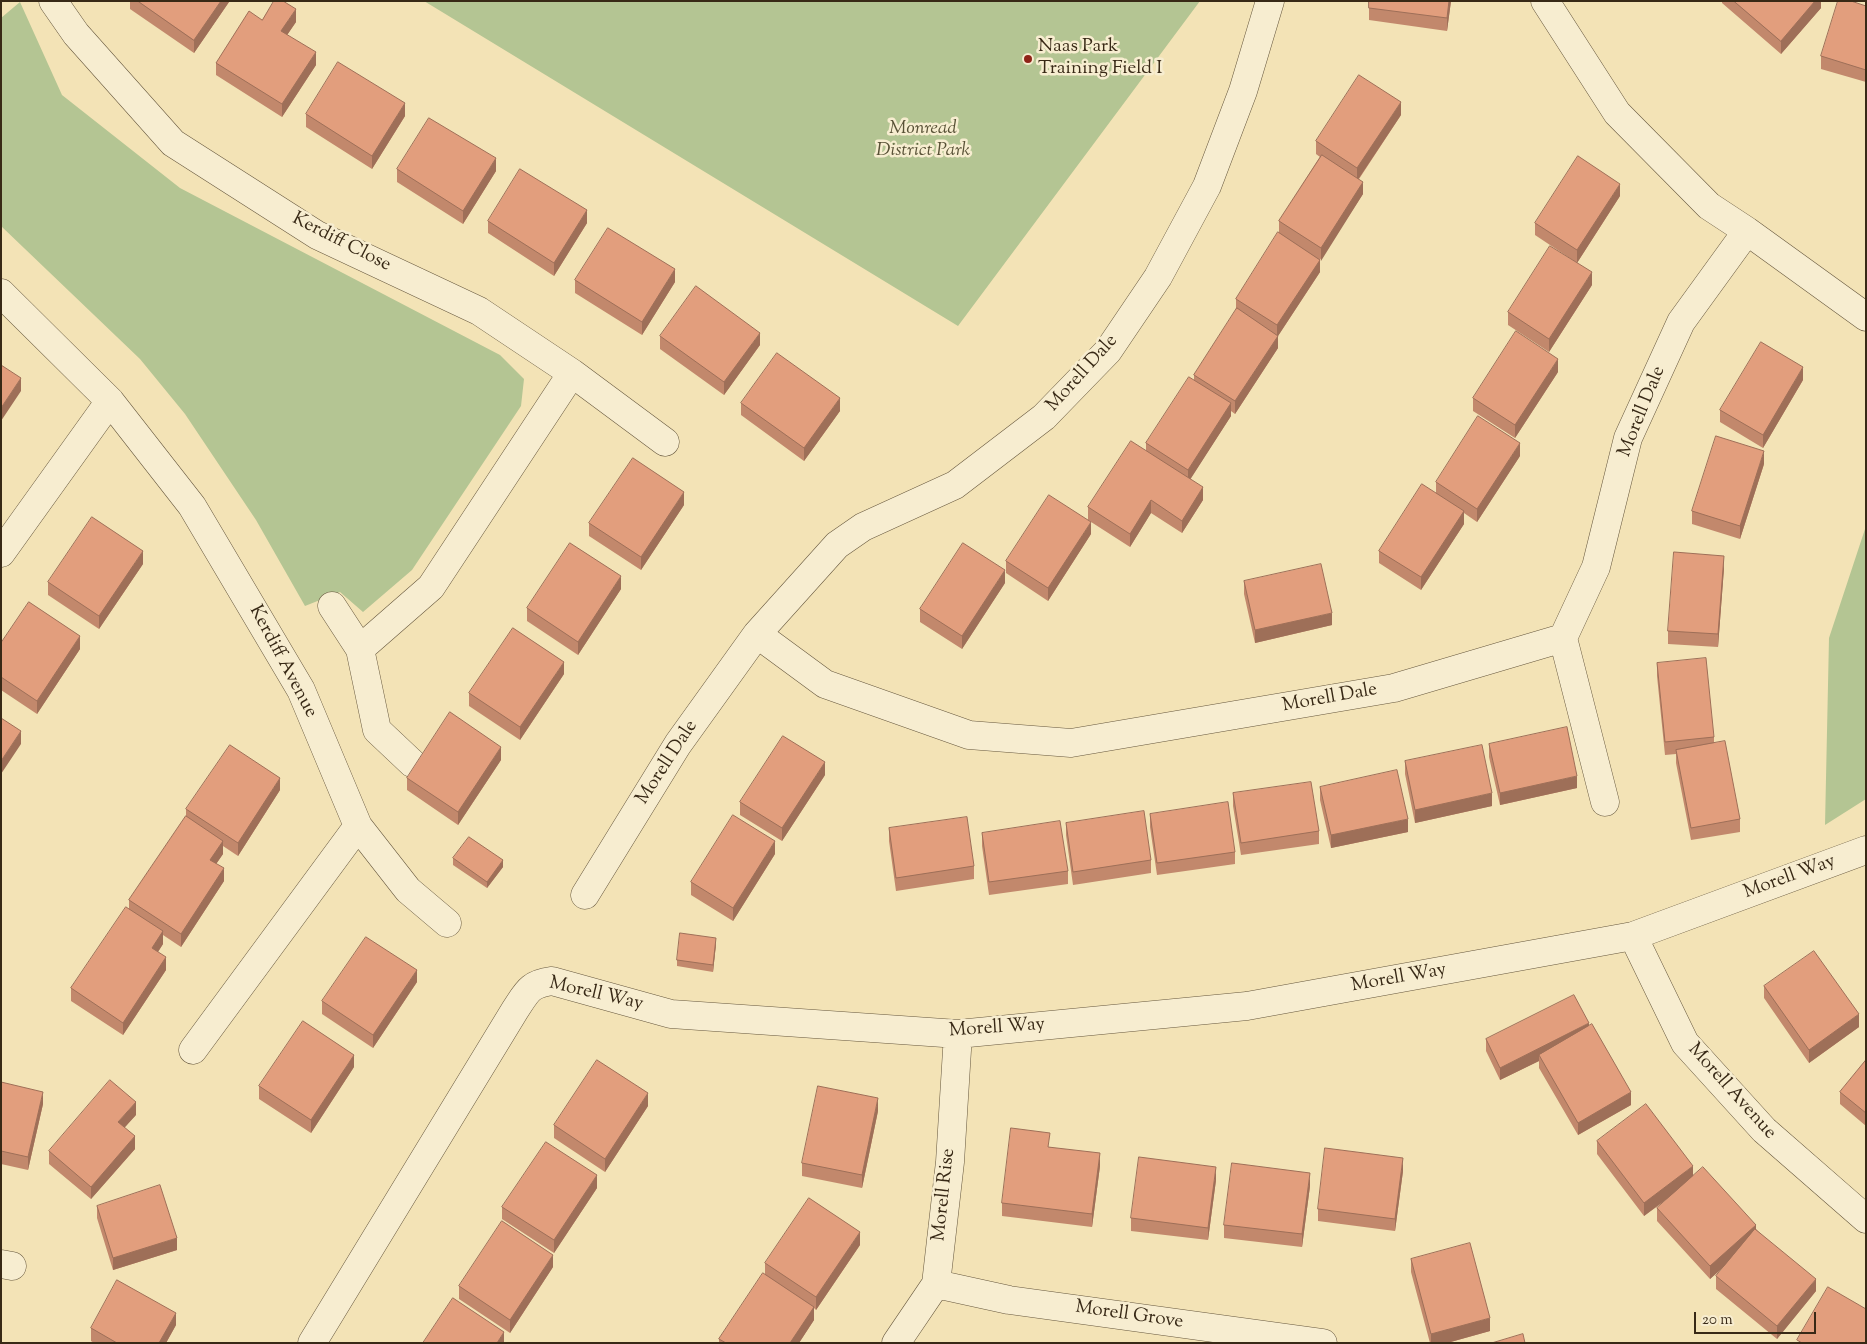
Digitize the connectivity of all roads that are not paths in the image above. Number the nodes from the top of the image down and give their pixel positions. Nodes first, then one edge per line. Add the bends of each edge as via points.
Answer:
1 (53, 1) edge
2 (1270, 1) edge
3 (1545, 1) edge
4 (1747, 231) junction
5 (1, 293) edge
6 (1866, 317) edge
7 (572, 373) junction
8 (110, 401) junction
9 (665, 442) dead end
10 (1, 553) edge
11 (332, 606) dead end
12 (757, 634) junction
13 (1563, 638) junction
14 (360, 649) junction
15 (412, 764) dead end
16 (1605, 802) dead end
17 (358, 826) junction
18 (1866, 850) edge
19 (585, 895) dead end
20 (447, 924) dead end
21 (1633, 936) junction
22 (958, 1034) junction
23 (193, 1050) dead end
24 (1866, 1219) edge
25 (936, 1284) junction
26 (312, 1343) edge
27 (896, 1343) edge
28 (1323, 1343) edge

1 - 7 street, Kerdiff Close via 76,34 173,143 317,235 479,311
2 - 12 street, Morell Dale via 1243,91 1207,186 1158,277 1108,351 1044,418 955,485 863,527 836,545
3 - 4 street via 1617,113 1709,206
4 - 6 street
4 - 13 street, Morell Dale via 1681,322 1632,429 1596,567
5 - 8 street, Kerdiff Avenue
7 - 9 street, Kerdiff Close
7 - 14 street via 431,587
8 - 10 street
8 - 17 street, Kerdiff Avenue via 192,506 296,681
11 - 14 street
12 - 13 street, Morell Dale via 825,684 969,735 1071,743 1394,688
12 - 19 street, Morell Dale via 678,744
13 - 16 street
14 - 15 street via 377,730
17 - 20 street, Kerdiff Avenue via 408,890
17 - 23 street
18 - 21 street, Morell Way
21 - 22 street, Morell Way via 1247,1006
21 - 24 street, Morell Avenue via 1685,1043 1764,1130
22 - 25 street, Morell Rise via 950,1162
22 - 26 street, Morell Way via 671,1014 552,981 537,983 525,994
25 - 27 street, Morell Rise
25 - 28 street, Morell Grove via 1009,1300

